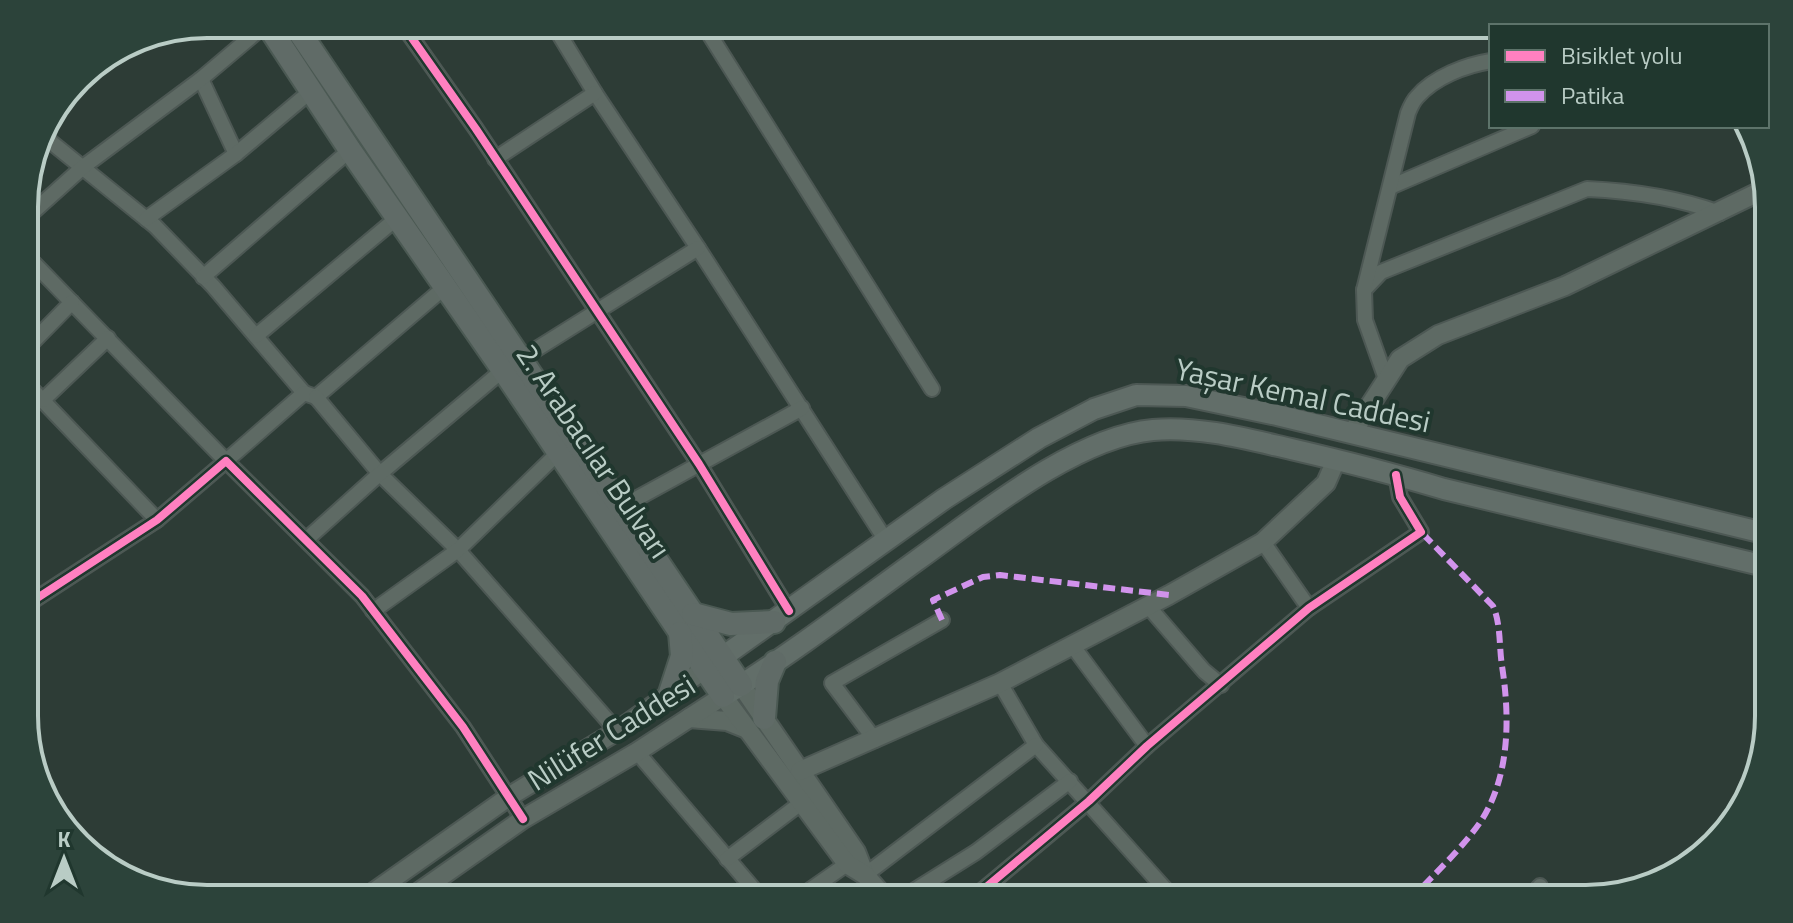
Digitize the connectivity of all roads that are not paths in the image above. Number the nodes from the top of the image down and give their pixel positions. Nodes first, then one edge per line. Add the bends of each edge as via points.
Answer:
1 (249, 38) edge
2 (275, 38) edge
3 (303, 38) edge
4 (412, 38) edge
5 (562, 38) edge
6 (712, 38) edge
7 (1489, 62) edge
8 (201, 79) junction
9 (311, 91) junction
10 (595, 93) junction
11 (1527, 128) edge
12 (51, 142) edge
13 (350, 150) junction
14 (236, 154) junction
15 (495, 159) junction
16 (83, 167) junction
17 (1390, 187) junction
18 (1754, 195) edge
19 (38, 207) edge
20 (1720, 213) junction
21 (397, 218) junction
22 (146, 219) junction
23 (698, 248) junction
24 (38, 267) edge
25 (203, 277) junction
26 (445, 287) junction
27 (1364, 290) junction
28 (72, 302) junction
29 (597, 313) junction
30 (256, 336) junction
31 (38, 337) edge
32 (108, 338) junction
33 (512, 365) junction
34 (1386, 379) junction
35 (932, 389) dead end
36 (38, 395) edge
37 (310, 395) junction
38 (43, 400) junction
39 (802, 408) junction
40 (1352, 433) junction
41 (558, 453) junction
42 (1336, 460) junction
43 (226, 461) junction
44 (699, 464) junction
45 (380, 474) junction
46 (1396, 475) junction
47 (625, 505) dead end
48 (157, 520) junction
49 (1755, 531) edge
50 (307, 539) junction
51 (885, 539) junction
52 (1263, 542) junction
53 (458, 550) junction
54 (1755, 564) edge
55 (38, 598) edge
56 (1148, 606) junction
57 (1309, 608) junction
58 (373, 611) junction
59 (781, 616) junction
60 (942, 620) dead end
61 (686, 623) junction
62 (1072, 645) junction
63 (775, 662) junction
64 (714, 663) junction
65 (1000, 683) junction
66 (1221, 685) junction
67 (732, 690) junction
68 (670, 693) junction
69 (689, 718) junction
70 (755, 724) junction
71 (617, 731) junction
72 (875, 740) junction
73 (1036, 745) junction
74 (1147, 746) junction
75 (637, 752) junction
76 (800, 771) junction
77 (1070, 781) junction
78 (510, 796) junction
79 (1089, 801) junction
80 (801, 803) junction
81 (523, 819) junction
82 (727, 859) junction
83 (847, 864) junction
84 (865, 875) junction
85 (384, 885) edge
86 (429, 885) edge
87 (750, 885) edge
88 (817, 885) edge
89 (874, 885) edge
90 (923, 885) edge
91 (989, 885) edge
92 (1157, 885) edge

1 - 8 street
2 - 9 main road, 2. Arabacılar Bulvarı
3 - 33 main road
4 - 15 street
5 - 10 street
6 - 35 street
7 - 17 street via 1456,71 1417,97 1408,113
8 - 14 street
8 - 16 street
9 - 13 main road, 2. Arabacılar Bulvarı
9 - 14 street
10 - 15 street
10 - 23 street
11 - 17 street
12 - 16 street
13 - 21 main road, 2. Arabacılar Bulvarı
13 - 25 street
14 - 22 street
15 - 29 street
16 - 19 street
16 - 22 street
17 - 27 street
18 - 20 street
20 - 27 street via 1695,204 1587,189 1381,272
20 - 34 street via 1565,286 1438,335 1400,359
21 - 26 main road, 2. Arabacılar Bulvarı
21 - 30 street
22 - 25 street
23 - 29 street
23 - 39 street
24 - 28 street
25 - 30 street
26 - 33 main road, 2. Arabacılar Bulvarı
26 - 37 street
27 - 34 street via 1365,320
28 - 31 street
28 - 32 street
29 - 33 street
29 - 44 street
30 - 37 street
32 - 38 street
32 - 43 street
33 - 41 main road, 2. Arabacılar Bulvarı
33 - 45 street
33 - 61 main road
34 - 40 street
36 - 38 street
37 - 43 street
37 - 45 street
38 - 48 street
39 - 44 street
39 - 51 street
40 - 49 main road, Yaşar Kemal Caddesi
40 - 51 main road, Yaşar Kemal Caddesi via 1186,396 1120,399 1039,438
41 - 53 street
41 - 61 main road, 2. Arabacılar Bulvarı
42 - 46 main road, Yaşar Kemal Caddesi
42 - 52 street via 1326,483
42 - 63 main road, Yaşar Kemal Caddesi via 1194,431 1153,430 1107,442 994,505
43 - 48 street
43 - 50 street
44 - 47 street
44 - 59 street
45 - 50 street
45 - 53 street
46 - 54 main road, Yaşar Kemal Caddesi
46 - 57 street via 1400,497 1421,532
48 - 55 street
50 - 58 street
51 - 59 main road, Yaşar Kemal Caddesi
52 - 56 street
52 - 57 street
53 - 58 street
53 - 71 street
56 - 62 street
56 - 66 street
57 - 66 street
58 - 78 street
59 - 61 main road via 731,624
59 - 64 main road, Yaşar Kemal Caddesi
60 - 72 street via 832,683
61 - 64 main road
61 - 68 main road
62 - 65 street
62 - 74 street
63 - 67 main road, Yaşar Kemal Caddesi
63 - 70 main road
64 - 67 main road
64 - 68 street
65 - 72 street
65 - 73 street
66 - 74 street
67 - 69 street, Nilüfer Caddesi
67 - 70 street
68 - 71 street
69 - 70 street
69 - 75 street, Nilüfer Caddesi
70 - 76 street
70 - 80 street
71 - 78 street
72 - 76 street
73 - 77 street
73 - 84 street
74 - 79 street
75 - 81 street, Nilüfer Caddesi
75 - 82 street
76 - 84 street via 856,852
77 - 79 street
77 - 90 street
78 - 81 street
78 - 85 street
79 - 91 street
79 - 92 street
80 - 82 street
80 - 83 street
81 - 86 street, Nilüfer Caddesi
82 - 87 street
83 - 84 street
83 - 88 street
84 - 89 street

